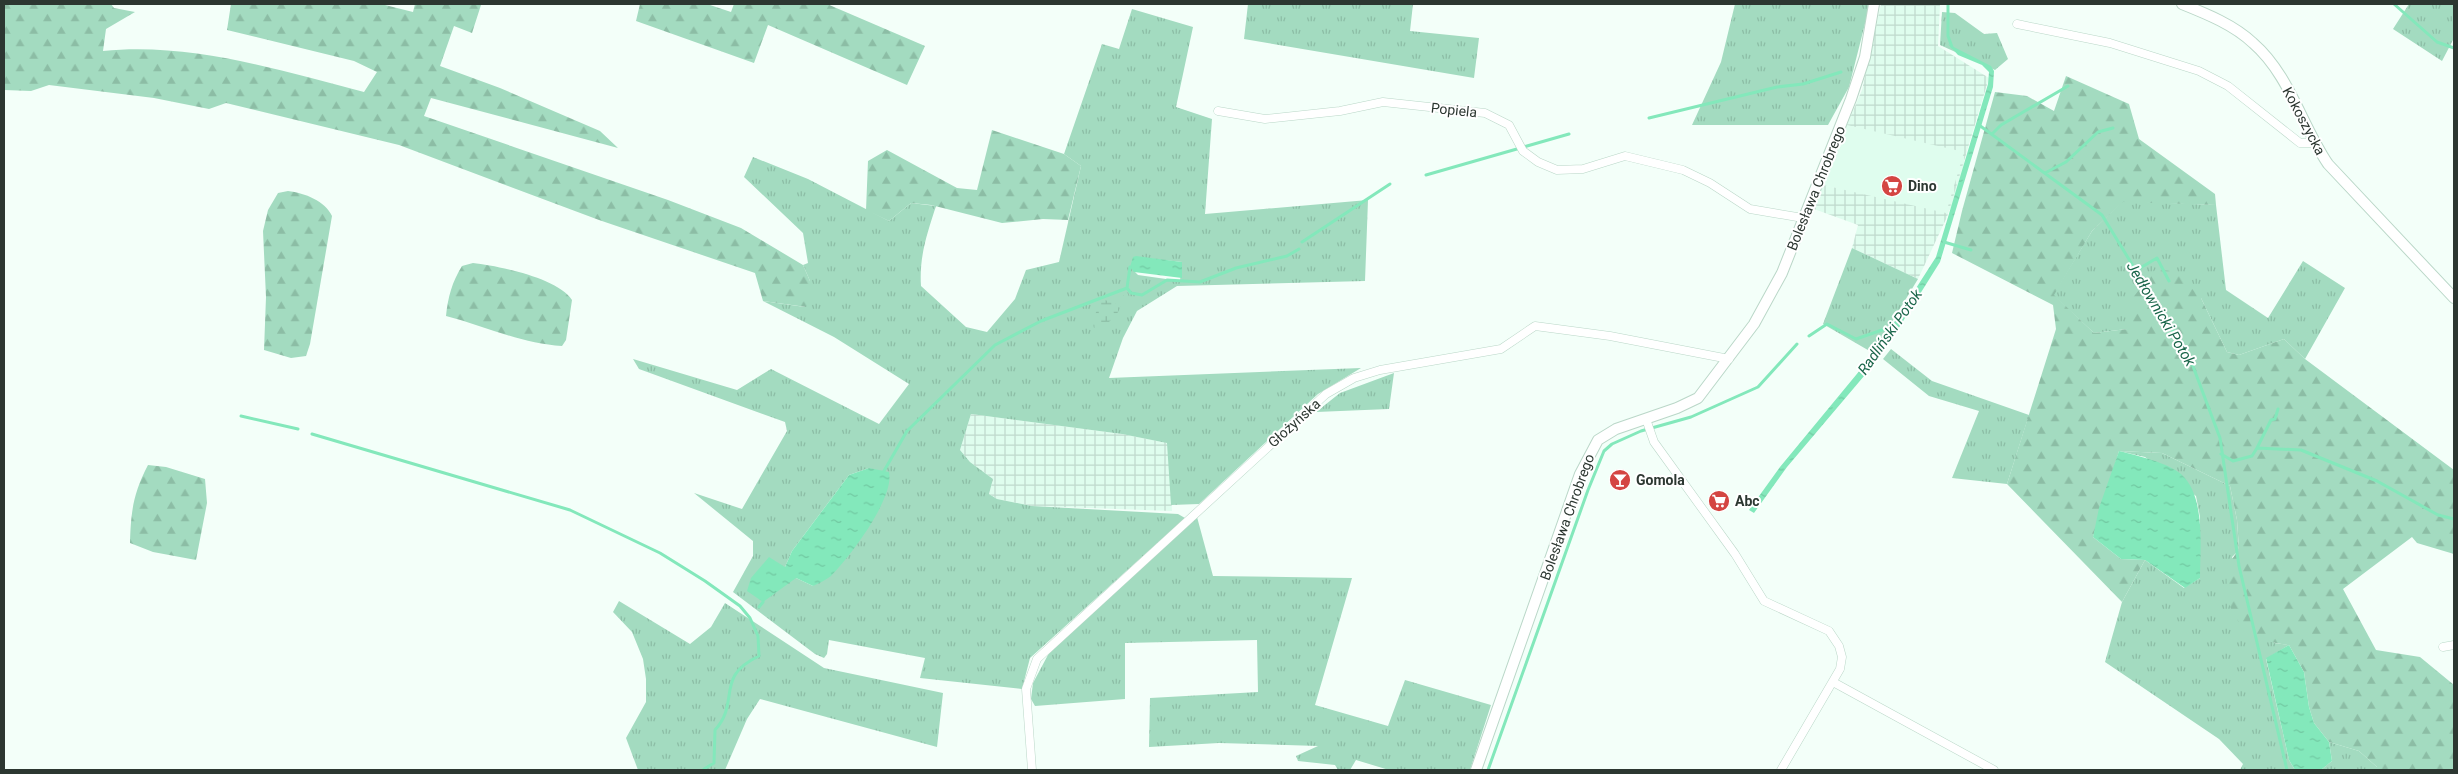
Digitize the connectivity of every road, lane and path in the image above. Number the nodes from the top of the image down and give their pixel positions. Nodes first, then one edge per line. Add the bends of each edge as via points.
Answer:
1 (1874, 4) edge
2 (2182, 4) edge
3 (2018, 24) dead end
4 (1218, 111) dead end
5 (2314, 143) junction
6 (1803, 218) junction
7 (2454, 298) edge
8 (1729, 359) junction
9 (1649, 427) junction
10 (2454, 645) edge
11 (2443, 648) dead end
12 (1833, 682) junction
13 (1032, 770) edge
14 (1476, 770) edge
15 (1781, 770) edge
16 (1994, 770) edge

1 - 6 street, Bolesława Chrobrego via 1865,57
2 - 5 street, Kokoszycka via 2227,25 2253,43 2272,63
3 - 5 street via 2110,43 2199,71 2228,86 2300,143
4 - 6 street, Popiela via 1265,119 1340,111 1383,102 1485,113 1509,125 1521,148 1557,170 1583,170 1625,156 1683,170 1750,209
5 - 7 street, Kokoszycka via 2328,164
6 - 8 street, Bolesława Chrobrego via 1772,294
8 - 9 street, Bolesława Chrobrego via 1698,398
8 - 13 street, Głożyńska via 1610,336 1535,326 1501,349 1380,370 1354,378 1326,394 1037,659 1026,689
9 - 12 street via 1654,442 1735,554 1764,601 1829,631 1842,657
9 - 14 street, Bolesława Chrobrego via 1616,429 1598,440 1589,452
10 - 11 street
12 - 15 street
12 - 16 street

